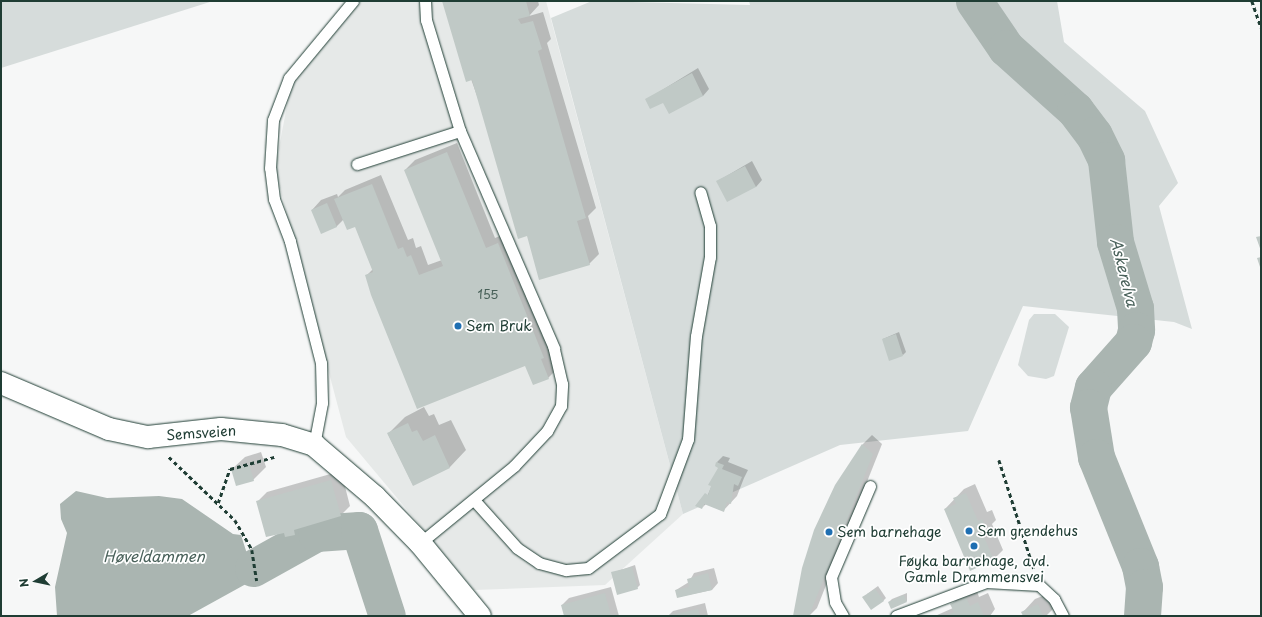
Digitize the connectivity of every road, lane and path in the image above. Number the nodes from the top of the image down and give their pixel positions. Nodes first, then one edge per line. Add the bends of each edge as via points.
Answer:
1 (352, 1) edge
2 (425, 1) edge
3 (1252, 1) edge
4 (1261, 27) edge
5 (460, 131) junction
6 (357, 164) dead end
7 (700, 192) dead end
8 (1, 383) edge
9 (148, 437) junction
10 (314, 445) junction
11 (276, 456) dead end
12 (999, 460) dead end
13 (870, 486) dead end
14 (474, 500) junction
15 (218, 503) junction
16 (420, 543) junction
17 (257, 581) dead end
18 (1040, 585) junction
19 (480, 616) edge
20 (843, 616) edge
21 (896, 616) edge
22 (1063, 616) edge

1 - 10 lane via 289,78 273,120 270,168 274,199 290,241 321,362 322,403
2 - 5 lane via 426,20
3 - 4 path
5 - 6 lane
5 - 14 lane via 554,348 562,384 562,406 547,431 514,466
7 - 14 lane via 710,226 710,257 696,336 688,439 660,514 618,550 588,568 566,570 539,563 517,548
8 - 9 main road, Semsveien via 109,429
9 - 10 main road, Semsveien via 221,429 282,435
9 - 15 path
10 - 16 main road, Semsveien via 375,497
11 - 15 path via 230,469
12 - 18 path
13 - 20 lane via 831,577 835,602
14 - 16 lane
15 - 17 path via 248,540
16 - 19 main road, Semsveien
18 - 21 lane via 986,582
18 - 22 lane via 1054,599

